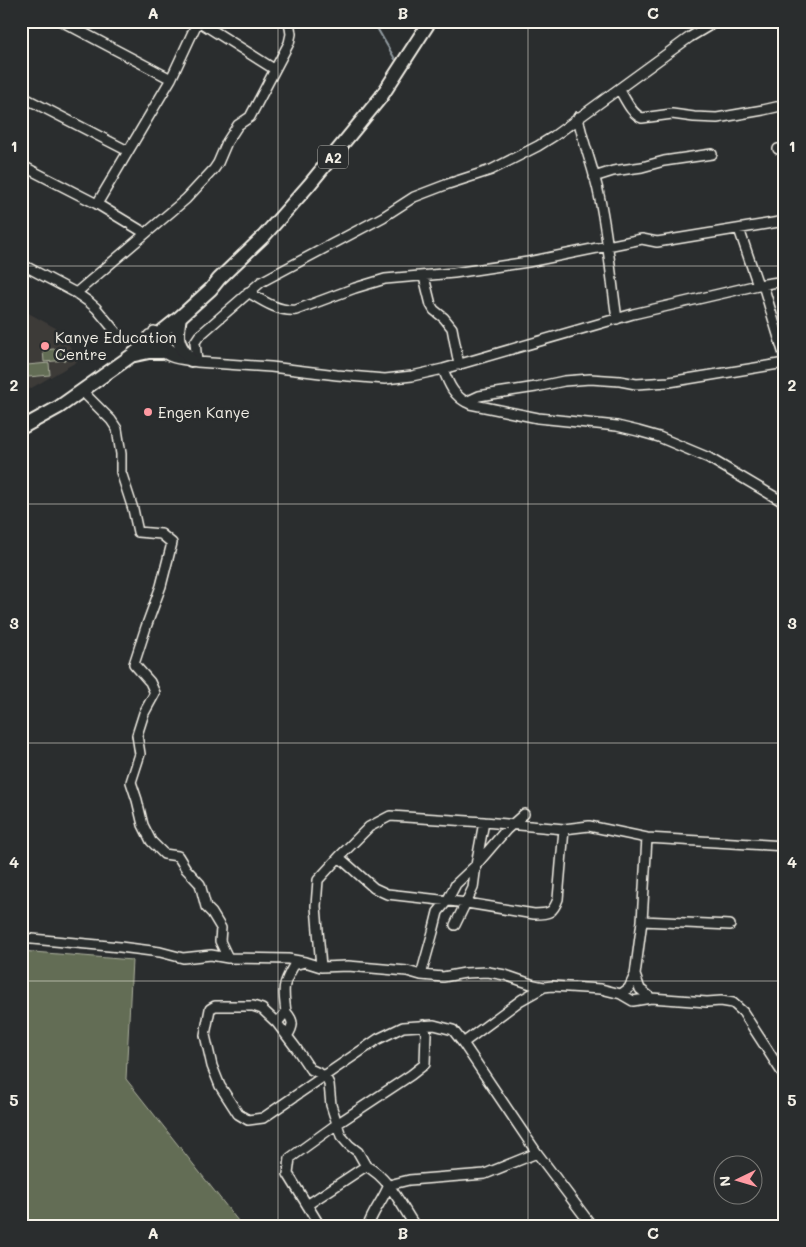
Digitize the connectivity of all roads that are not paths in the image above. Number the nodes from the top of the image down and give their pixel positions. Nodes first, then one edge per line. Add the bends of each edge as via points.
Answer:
1 (198, 21) edge
2 (289, 21) edge
3 (430, 21) edge
4 (717, 21) edge
5 (63, 22) edge
6 (274, 69) junction
7 (171, 79) junction
8 (619, 89) junction
9 (24, 98) edge
10 (785, 105) edge
11 (21, 111) edge
12 (578, 117) junction
13 (128, 151) junction
14 (712, 154) dead end
15 (21, 165) edge
16 (594, 177) junction
17 (96, 204) junction
18 (785, 221) edge
19 (739, 229) junction
20 (145, 233) junction
21 (608, 246) junction
22 (21, 264) edge
23 (424, 277) junction
24 (219, 279) junction
25 (785, 281) edge
26 (760, 285) junction
27 (248, 292) junction
28 (76, 293) junction
29 (180, 318) junction
30 (617, 318) junction
31 (153, 335) junction
32 (120, 337) dead end
33 (162, 352) junction
34 (131, 356) junction
35 (785, 358) edge
36 (191, 360) junction
37 (785, 362) edge
38 (459, 365) junction
39 (443, 369) junction
40 (82, 391) junction
41 (466, 402) junction
42 (23, 427) edge
43 (785, 504) edge
44 (524, 814) dead end
45 (484, 822) junction
46 (512, 824) junction
47 (564, 829) junction
48 (647, 838) junction
49 (785, 846) edge
50 (339, 856) junction
51 (476, 865) junction
52 (447, 900) junction
53 (467, 903) junction
54 (642, 921) junction
55 (455, 925) dead end
56 (730, 925) dead end
57 (21, 938) edge
58 (220, 941) junction
59 (211, 955) junction
60 (228, 958) junction
61 (291, 962) junction
62 (321, 967) junction
63 (421, 975) junction
64 (635, 975) junction
65 (528, 983) junction
66 (544, 987) junction
67 (621, 994) junction
68 (651, 998) junction
69 (520, 1000) junction
70 (286, 1012) junction
71 (277, 1023) junction
72 (423, 1025) junction
73 (287, 1036) junction
74 (463, 1043) junction
75 (325, 1076) junction
76 (785, 1077) edge
77 (337, 1124) junction
78 (537, 1153) junction
79 (366, 1166) junction
80 (388, 1185) junction
81 (307, 1205) junction
82 (320, 1226) edge
83 (368, 1226) edge
84 (415, 1226) edge
85 (592, 1226) edge

1 - 6 street
1 - 7 street
2 - 6 street via 289,43
3 - 24 highway, A2 via 381,97 309,186
4 - 8 street
5 - 7 street
6 - 20 street via 250,117 238,125 214,169 186,199
7 - 13 street
8 - 10 street via 636,115 642,118 672,114 717,118
8 - 12 street
9 - 11 street
9 - 13 street
12 - 16 street
12 - 27 street via 538,146 491,170 414,197
13 - 17 street
14 - 16 street
15 - 17 street
16 - 21 street
17 - 20 street
18 - 19 street
19 - 21 street via 657,242 642,239
19 - 26 street
20 - 28 street
21 - 23 street
21 - 30 street
22 - 28 street
23 - 27 street via 385,279 289,311
23 - 38 street via 434,310 452,328
24 - 29 highway, A2
24 - 31 highway, A2 via 184,305
25 - 26 street
26 - 30 street
26 - 35 street
27 - 36 street via 199,336
28 - 32 street via 96,308
29 - 31 highway, A2
29 - 36 highway via 178,340
30 - 38 street
31 - 33 street
31 - 34 highway, A2
31 - 36 street via 175,354
31 - 42 highway, A2
33 - 34 highway
33 - 36 street
34 - 40 highway, A2
36 - 39 street via 385,379
37 - 41 street via 669,382 564,381 497,392
38 - 39 street
39 - 41 street via 449,385
40 - 42 highway, A2
40 - 58 street via 117,429 121,472 138,532 161,534 172,543 134,664 155,693 144,713 138,735 140,754 132,782 143,825 151,841 164,854 178,856 200,884 206,908 221,928
41 - 43 street via 538,418 617,426 659,437 709,458
44 - 46 street
45 - 46 street
45 - 50 street via 390,816 369,827
45 - 51 street
46 - 47 street
46 - 51 street
47 - 48 street via 589,826
47 - 53 street via 555,908 534,914
48 - 49 street
48 - 54 street
50 - 52 street via 380,892
50 - 62 street via 318,880 316,906
51 - 52 street via 456,884
51 - 53 street via 474,888
52 - 53 street
52 - 63 street via 438,912
53 - 55 street
54 - 56 street
54 - 64 street
57 - 59 street via 130,948 183,958
58 - 59 street
58 - 60 street
59 - 60 street
60 - 61 street
61 - 62 street
61 - 70 street via 283,990
62 - 63 street via 348,966
63 - 65 street via 443,977 488,972
64 - 67 street via 629,988
64 - 68 street via 640,989
65 - 66 street
65 - 69 street
66 - 67 street
66 - 69 street
67 - 68 street via 633,1001
68 - 76 street via 733,1003 743,1012
69 - 74 street
70 - 71 street
70 - 73 street via 292,1024
71 - 73 street
71 - 75 street via 262,1009 253,1006 215,1006 210,1009 205,1035 209,1058 220,1086 238,1114 248,1120 263,1118
72 - 74 street via 452,1030
72 - 75 street via 404,1027 378,1039
72 - 77 street via 426,1033 425,1064
73 - 75 street via 310,1069
74 - 78 street
75 - 77 street
77 - 79 street via 341,1136 358,1152
77 - 81 street via 290,1158 288,1174
78 - 80 street via 485,1174 409,1180
78 - 85 street
79 - 80 street
79 - 81 street
80 - 83 street
80 - 84 street
81 - 82 street

